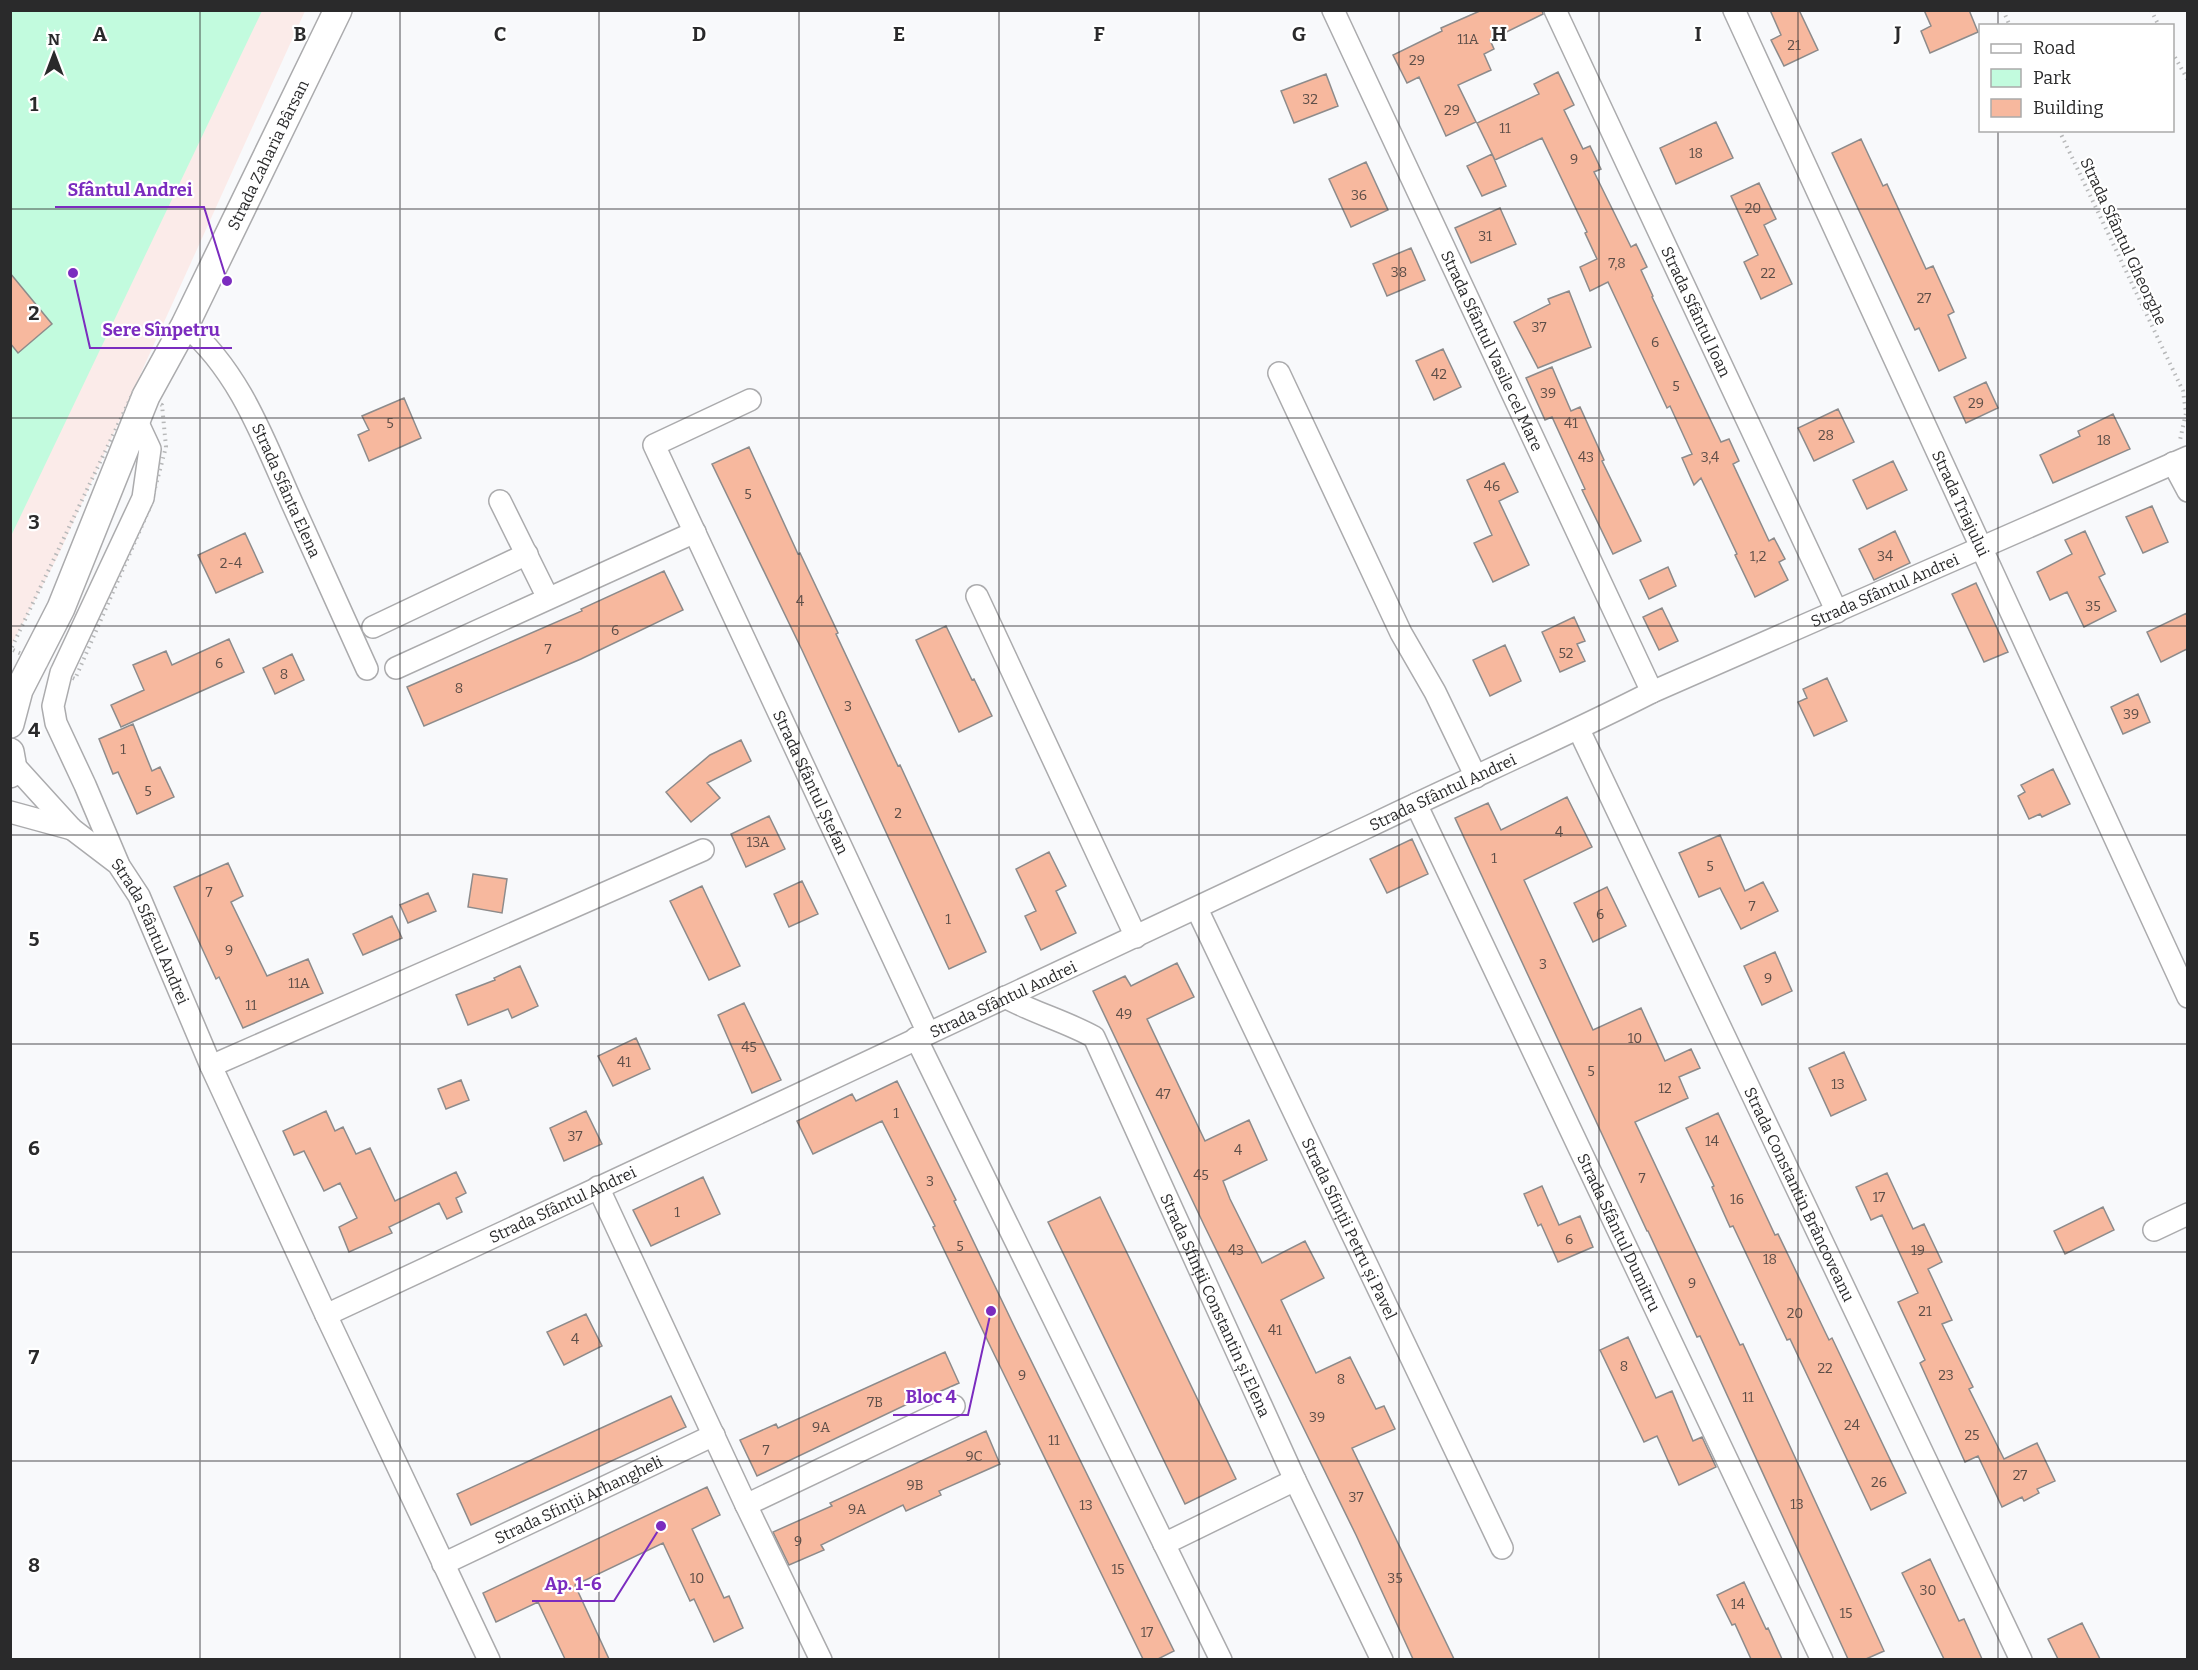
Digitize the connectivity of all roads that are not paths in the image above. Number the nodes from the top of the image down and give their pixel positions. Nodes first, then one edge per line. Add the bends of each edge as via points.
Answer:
1 (338, 10) edge
2 (1333, 10) edge
3 (1555, 10) edge
4 (1734, 10) edge
5 (185, 325) junction
6 (1279, 373) dead end
7 (750, 399) dead end
8 (136, 419) junction
9 (2180, 460) edge
10 (2187, 491) edge
11 (500, 501) dead end
12 (695, 532) junction
13 (1980, 549) junction
14 (526, 554) junction
15 (79, 561) junction
16 (977, 596) dead end
17 (548, 598) junction
18 (1836, 612) junction
19 (374, 627) dead end
20 (396, 668) dead end
21 (367, 669) dead end
22 (10, 670) edge
23 (1652, 693) junction
24 (10, 724) edge
25 (1579, 730) junction
26 (11, 763) edge
27 (1476, 777) junction
28 (1416, 804) junction
29 (10, 812) edge
30 (72, 829) junction
31 (704, 850) dead end
32 (118, 864) junction
33 (1197, 909) junction
34 (1136, 937) junction
35 (2187, 997) edge
36 (1005, 998) junction
37 (922, 1036) junction
38 (211, 1066) junction
39 (598, 1187) junction
40 (2187, 1214) edge
41 (2154, 1230) dead end
42 (326, 1315) junction
43 (954, 1406) dead end
44 (714, 1435) junction
45 (1295, 1480) junction
46 (746, 1505) junction
47 (1164, 1544) junction
48 (1502, 1548) dead end
49 (443, 1564) junction
50 (489, 1659) edge
51 (821, 1659) edge
52 (1221, 1659) edge
53 (1382, 1659) edge
54 (1822, 1659) edge
55 (2021, 1659) edge

1 - 5 main road, Strada Zaharia Bârsan
2 - 23 street, Strada Sfântul Vasile cel Mare
3 - 18 street, Strada Sfântul Ioan
4 - 13 street, Strada Triajului
5 - 8 main road, Strada Zaharia Bârsan
5 - 21 street, Strada Sfânta Elena via 204,341 230,374 253,417
6 - 27 street via 1401,633
7 - 12 street, Strada Sfântul Ștefan via 654,445
8 - 15 main road, Strada Zaharia Bârsan
8 - 32 street via 150,449 143,498 61,673 53,706 56,723
9 - 10 street
9 - 13 street, Strada Sfântul Andrei
11 - 14 street
12 - 17 street
12 - 37 street, Strada Sfântul Ștefan
13 - 18 street, Strada Sfântul Andrei
13 - 35 street, Strada Triajului
14 - 17 street
14 - 19 street
15 - 22 main road
15 - 24 main road via 61,608 19,690
16 - 34 street
17 - 20 street
18 - 23 street, Strada Sfântul Andrei
23 - 25 street, Strada Sfântul Andrei
25 - 27 street, Strada Sfântul Andrei
25 - 55 street, Strada Constantin Brâncoveanu
26 - 30 street, Strada Sfântul Andrei
27 - 28 street, Strada Sfântul Andrei
28 - 33 street, Strada Sfântul Andrei
28 - 54 street, Strada Sfântul Dumitru
29 - 30 street, Strada Sfântul Andrei
30 - 32 street, Strada Sfântul Andrei
31 - 38 street
32 - 38 street, Strada Sfântul Andrei via 150,918
33 - 34 street, Strada Sfântul Andrei
33 - 48 street, Strada Sfinții Petru și Pavel
34 - 36 street, Strada Sfântul Andrei
36 - 37 street, Strada Sfântul Andrei
36 - 45 street, Strada Sfinții Constantin și Elena via 1094,1037
37 - 39 street, Strada Sfântul Andrei
37 - 47 street
38 - 42 street, Strada Sfântul Andrei
39 - 42 street, Strada Sfântul Andrei
39 - 44 street
40 - 41 street
42 - 49 street
43 - 46 street
44 - 46 street
44 - 49 street, Strada Sfinții Arhangheli
45 - 47 street
45 - 53 street, Strada Sfinții Constantin și Elena
46 - 51 street
47 - 52 street
49 - 50 street

